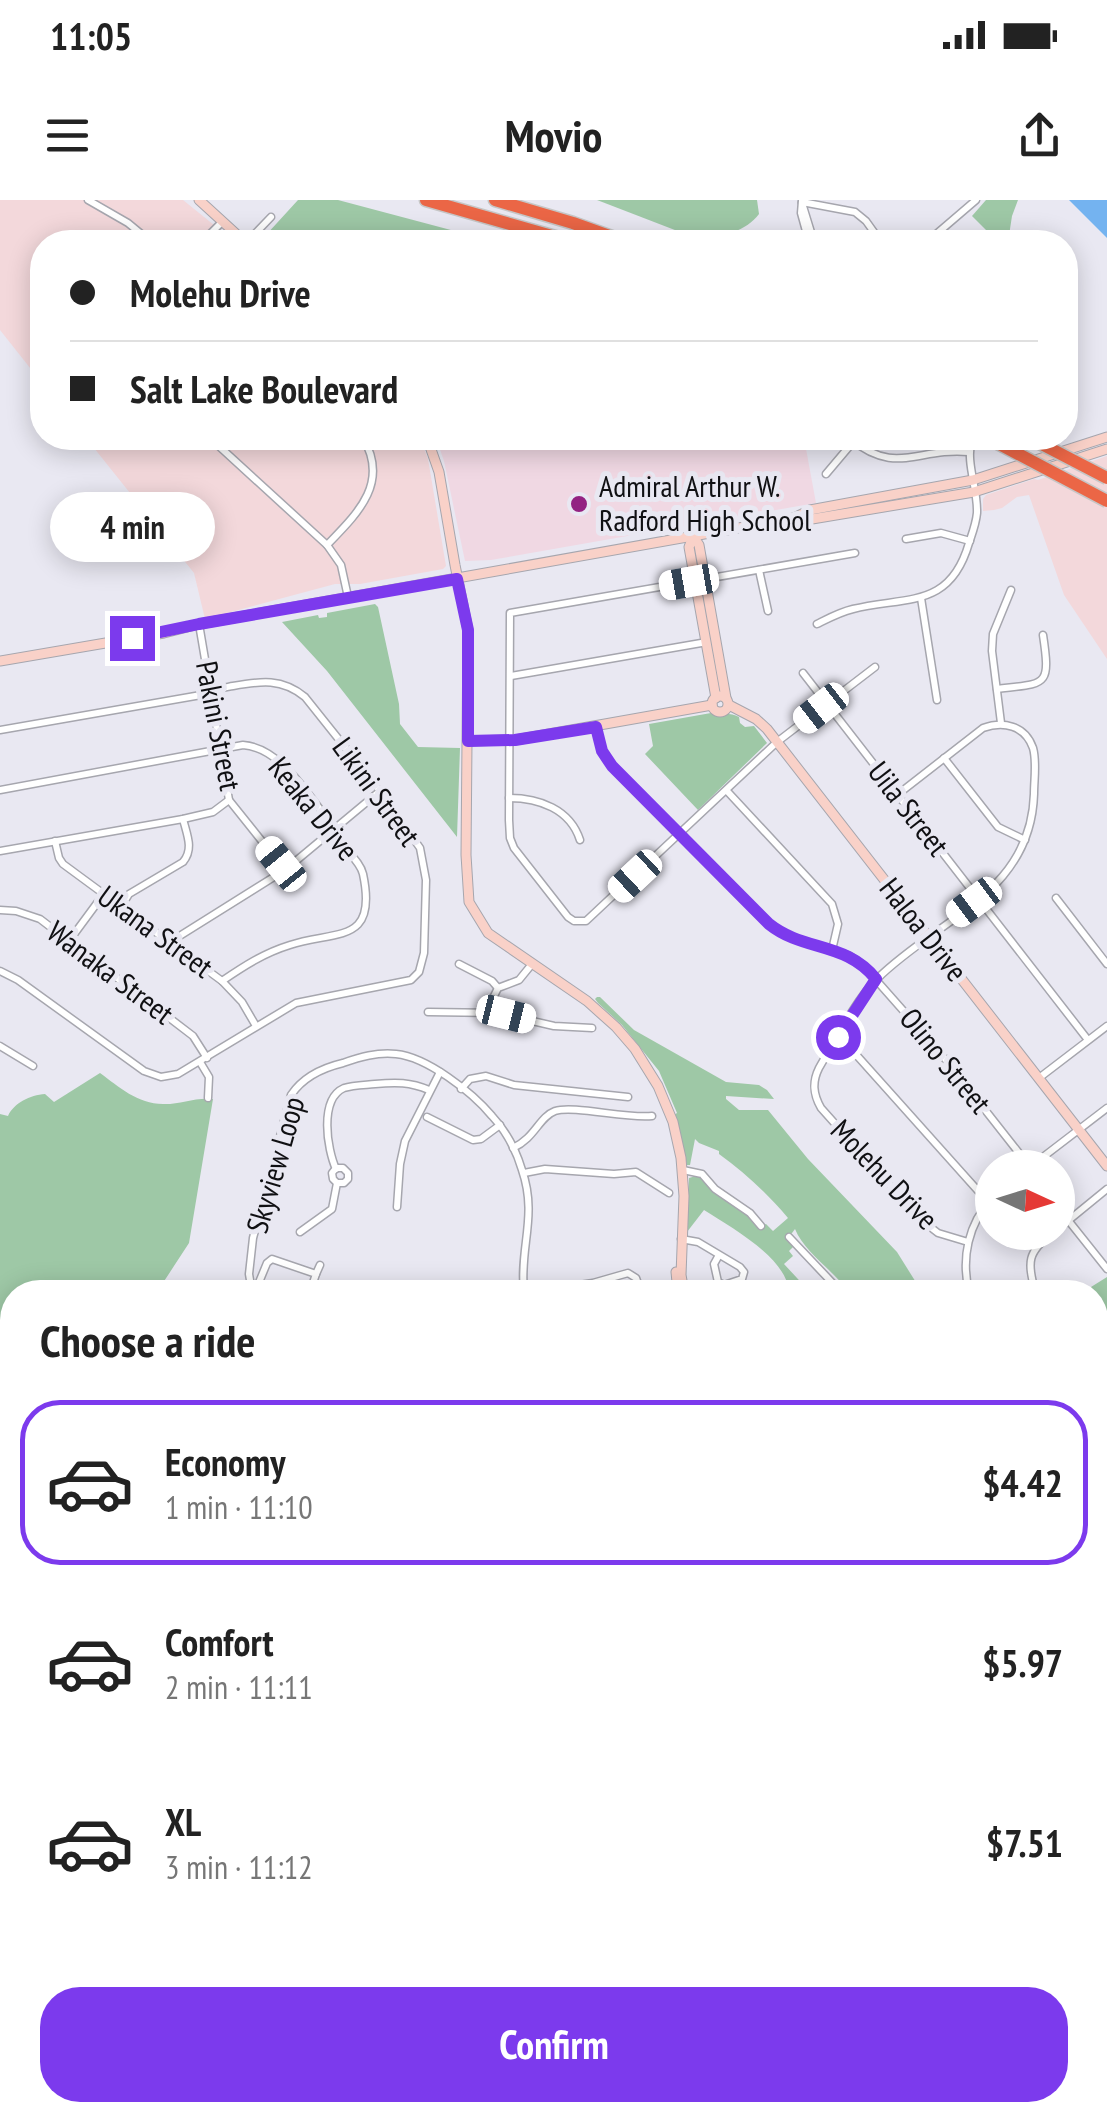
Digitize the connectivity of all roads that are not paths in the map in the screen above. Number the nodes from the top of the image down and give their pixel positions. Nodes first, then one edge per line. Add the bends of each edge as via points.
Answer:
1 (88, 200) edge
2 (199, 200) edge
3 (426, 200) edge
4 (495, 200) edge
5 (976, 200) edge
6 (802, 201) edge
7 (272, 216) dead end
8 (222, 222) junction
9 (136, 230) edge
10 (214, 230) edge
11 (232, 230) edge
12 (258, 230) edge
13 (532, 230) edge
14 (589, 230) edge
15 (809, 230) edge
16 (873, 230) edge
17 (941, 230) edge
18 (1107, 437) edge
19 (1078, 448) edge
20 (1107, 448) edge
21 (223, 450) edge
22 (368, 450) edge
23 (432, 450) edge
24 (844, 450) edge
25 (865, 450) edge
26 (1011, 450) edge
27 (1053, 450) edge
28 (1072, 450) edge
29 (969, 452) joint
30 (826, 474) dead end
31 (1107, 478) edge
32 (974, 486) junction
33 (1107, 501) edge
34 (693, 536) junction
35 (906, 540) dead end
36 (970, 540) junction
37 (327, 545) junction
38 (855, 553) dead end
39 (760, 570) junction
40 (457, 579) junction
41 (700, 580) junction
42 (1010, 590) dead end
43 (348, 597) junction
44 (921, 598) junction
45 (768, 610) dead end
46 (199, 624) junction
47 (817, 624) dead end
48 (1043, 635) dead end
49 (710, 641) junction
50 (0, 661) edge
51 (875, 667) dead end
52 (803, 673) dead end
53 (511, 676) junction
54 (997, 688) junction
55 (210, 690) junction
56 (937, 700) dead end
57 (721, 702) junction
58 (826, 704) junction
59 (1001, 724) junction
60 (596, 727) junction
61 (0, 730) edge
62 (468, 741) junction
63 (509, 741) junction
64 (777, 742) junction
65 (222, 748) junction
66 (944, 758) junction
67 (0, 790) edge
68 (380, 791) junction
69 (727, 791) junction
70 (897, 794) junction
71 (509, 798) junction
72 (229, 800) junction
73 (183, 819) junction
74 (335, 829) junction
75 (680, 834) junction
76 (580, 840) dead end
77 (1026, 840) junction
78 (56, 841) junction
79 (0, 851) edge
80 (285, 870) junction
81 (103, 895) junction
82 (1056, 898) dead end
83 (978, 899) junction
84 (121, 908) junction
85 (0, 910) edge
86 (929, 937) junction
87 (69, 942) junction
88 (170, 942) junction
89 (832, 950) junction
90 (459, 964) dead end
91 (532, 964) junction
92 (1107, 964) edge
93 (0, 971) edge
94 (876, 979) junction
95 (222, 981) junction
96 (498, 988) junction
97 (428, 1012) dead end
98 (492, 1013) junction
99 (256, 1026) junction
100 (1107, 1026) edge
101 (592, 1028) dead end
102 (838, 1037) junction
103 (1088, 1040) junction
104 (0, 1046) edge
105 (204, 1060) junction
106 (32, 1066) dead end
107 (440, 1072) junction
108 (1039, 1078) junction
109 (462, 1089) junction
110 (429, 1090) junction
111 (628, 1097) dead end
112 (208, 1098) dead end
113 (1107, 1108) edge
114 (652, 1116) dead end
115 (427, 1117) dead end
116 (500, 1125) junction
117 (1079, 1130) junction
118 (513, 1148) junction
119 (1017, 1150) edge
120 (1053, 1150) edge
121 (1107, 1166) edge
122 (336, 1169) junction
123 (683, 1170) junction
124 (524, 1173) junction
125 (337, 1183) junction
126 (975, 1184) edge
127 (1107, 1189) edge
128 (669, 1193) dead end
129 (396, 1207) dead end
130 (1075, 1214) edge
131 (975, 1223) edge
132 (761, 1226) dead end
133 (1075, 1229) edge
134 (300, 1232) dead end
135 (789, 1237) dead end
136 (968, 1242) junction
137 (796, 1244) junction
138 (681, 1245) junction
139 (1034, 1250) edge
140 (788, 1251) dead end
141 (719, 1254) junction
142 (320, 1265) dead end
143 (1107, 1269) edge
144 (316, 1274) junction
145 (251, 1280) edge
146 (259, 1280) edge
147 (314, 1280) edge
148 (523, 1280) edge
149 (603, 1280) edge
150 (636, 1280) edge
151 (677, 1280) edge
152 (718, 1280) edge
153 (742, 1280) edge
154 (830, 1280) edge
155 (967, 1280) edge
156 (1033, 1280) edge

1 - 9 street
2 - 8 street
3 - 13 highway
4 - 14 highway
5 - 17 street
6 - 15 street
6 - 16 street via 855,212
7 - 12 street
8 - 10 street
8 - 11 street
18 - 19 street
20 - 32 street
21 - 37 street
22 - 37 street via 372,484 364,503
23 - 40 street
24 - 30 street
25 - 29 street via 896,459
26 - 33 highway, bridge
27 - 31 highway, bridge
28 - 32 street
29 - 32 street
32 - 34 street via 810,510
32 - 36 street
34 - 40 street
34 - 41 street
35 - 36 street via 941,533
36 - 44 street via 955,577
37 - 43 street via 341,565
38 - 39 street
39 - 41 street
39 - 45 street
40 - 43 street
40 - 62 street via 468,630
41 - 49 street
41 - 53 street via 510,614
42 - 54 street via 992,634
43 - 46 street
44 - 47 street via 848,609
44 - 56 street
46 - 50 street
46 - 55 street, Pakini Street
48 - 54 street via 1043,679
49 - 53 street
49 - 57 street
51 - 58 street
52 - 58 street, Uila Street
53 - 63 street
54 - 59 street
55 - 61 street, Likini Street
55 - 65 street, Pakini Street
55 - 68 street, Likini Street via 263,681 290,686
57 - 60 street
57 - 64 street, Haloa Drive via 756,718
58 - 64 street
58 - 70 street, Uila Street
59 - 66 street via 983,728
59 - 77 street, Molehu Drive via 1023,733 1034,755
60 - 63 street
60 - 75 street, Olino Street via 609,762
62 - 63 street
62 - 91 street via 467,892 488,932
63 - 71 street
64 - 69 street
64 - 86 street, Haloa Drive
65 - 67 street, Keaka Drive
65 - 72 street, Pakini Street
65 - 74 street, Keaka Drive via 250,746 274,756
66 - 70 street
66 - 77 street via 998,826
68 - 74 street
68 - 99 street, Likini Street via 420,848 426,880 420,972 410,980 296,1003
69 - 75 street
69 - 89 street via 832,904 838,924
70 - 83 street, Uila Street
71 - 75 street via 514,848 574,921 591,918
71 - 76 street via 555,808
72 - 73 street
72 - 80 street, Pakini Street
73 - 78 street
73 - 84 street via 188,856 129,894
74 - 80 street
74 - 95 street, Keaka Drive via 362,870 360,924 348,933 261,955
75 - 89 street, Olino Street via 773,928
77 - 83 street, Molehu Drive via 1010,868
78 - 79 street
78 - 81 street, Ukana Street via 63,864
80 - 88 street
81 - 84 street, Ukana Street
81 - 87 street
82 - 92 street
83 - 86 street, Molehu Drive
83 - 103 street, Uila Street
84 - 88 street, Ukana Street
85 - 87 street, Wanaka Street via 40,919
86 - 94 street, Molehu Drive
86 - 108 street, Haloa Drive
87 - 105 street, Wanaka Street via 193,1036
88 - 95 street, Ukana Street
89 - 94 street, Olino Street via 858,961
90 - 96 street
91 - 96 street via 520,980
91 - 123 street via 598,1010 634,1048 667,1106
93 - 105 street, Likini Street via 148,1073 170,1077
94 - 102 street, Molehu Drive
94 - 119 street, Olino Street
95 - 99 street, Ukana Street
96 - 98 street
97 - 98 street
98 - 101 street
99 - 105 street, Likini Street
100 - 103 street
102 - 126 street
102 - 136 street, Molehu Drive via 815,1075 818,1104 927,1226
103 - 108 street
104 - 106 street
105 - 112 street
107 - 109 street, Skyview Loop
107 - 110 street
107 - 145 street, Skyview Loop via 414,1058 375,1054 333,1065 297,1086 253,1238
108 - 117 street, Haloa Drive
109 - 111 street via 470,1078 486,1076 514,1086
109 - 116 street, Skyview Loop
110 - 122 street via 398,1082 340,1090 327,1128
110 - 129 street via 402,1152
113 - 117 street
114 - 118 street via 559,1110
115 - 116 street via 473,1140
116 - 118 street, Skyview Loop
117 - 120 street
117 - 121 street, Haloa Drive
118 - 124 street, Skyview Loop
122 - 125 street
122 - 125 street via 348,1174
123 - 132 street via 702,1174
123 - 138 street
124 - 128 street via 636,1172
124 - 148 street, Skyview Loop via 530,1210
125 - 134 street via 332,1209
127 - 130 street
131 - 136 street
133 - 143 street
135 - 137 street
136 - 155 street
137 - 140 street
137 - 154 street
138 - 141 street via 698,1242
138 - 151 street
139 - 156 street
141 - 152 street
141 - 153 street via 742,1269
142 - 144 street
144 - 146 street via 272,1259
144 - 147 street
149 - 150 street via 625,1273

